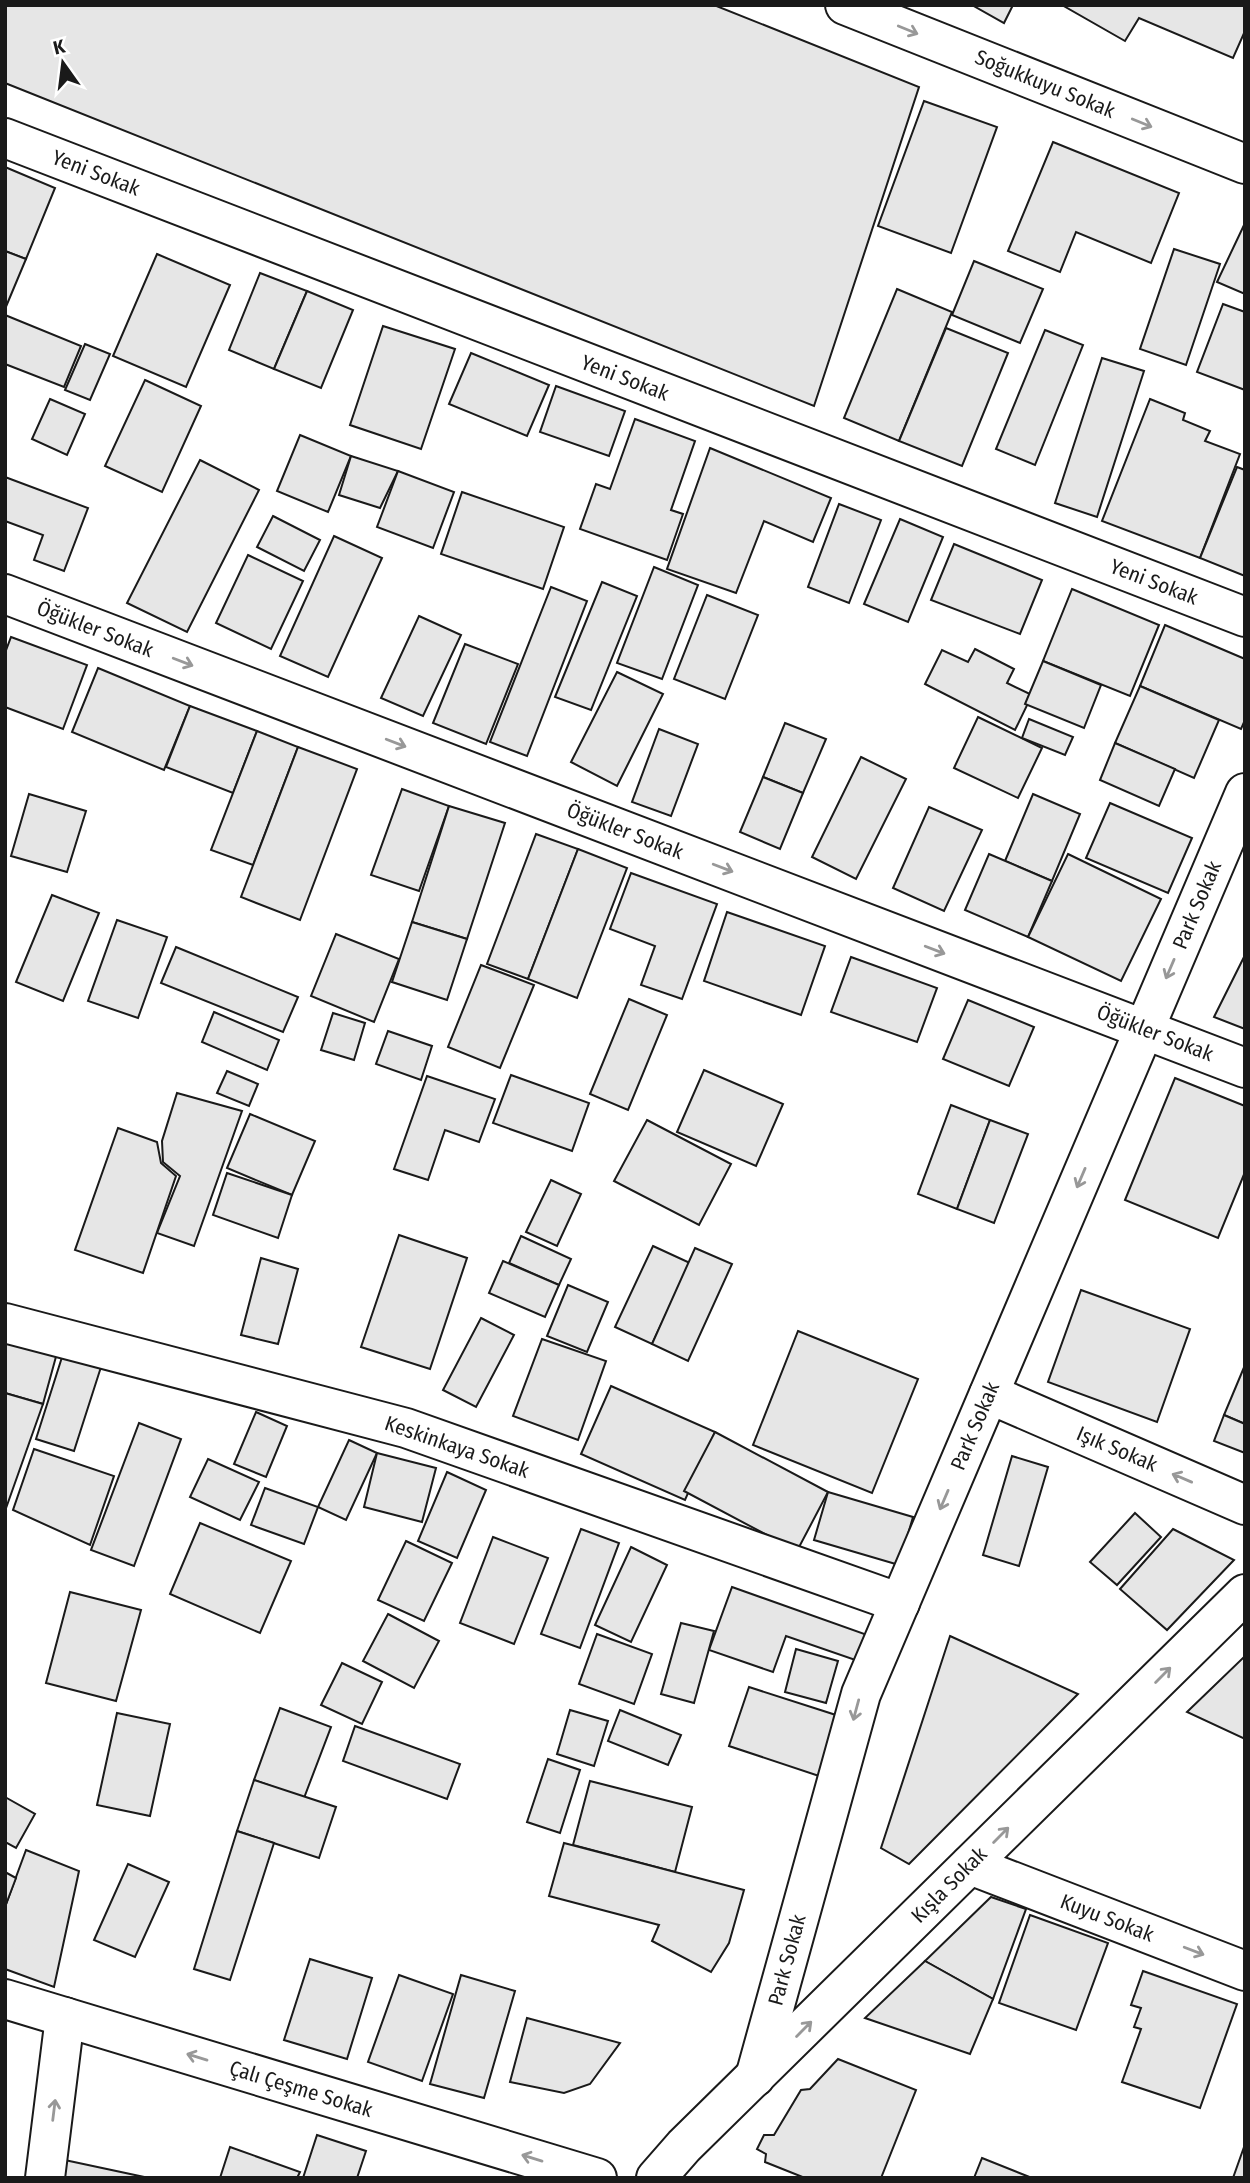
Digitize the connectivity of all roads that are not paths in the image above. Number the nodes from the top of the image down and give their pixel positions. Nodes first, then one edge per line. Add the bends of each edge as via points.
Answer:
1 (845, 5) edge
2 (5, 138) edge
3 (1245, 164) edge
4 (5, 594) edge
5 (1245, 617) edge
6 (1245, 793) edge
7 (1144, 1029) junction
8 (1245, 1068) edge
9 (5, 1323) edge
10 (989, 1394) junction
11 (1245, 1505) edge
12 (1245, 1594) edge
13 (900, 1603) junction
14 (970, 1865) junction
15 (1245, 1971) edge
16 (5, 1999) edge
17 (65, 2017) junction
18 (755, 2077) junction
19 (46, 2178) edge
20 (597, 2178) edge
21 (656, 2178) edge

1 -> 3 street, Soğukkuyu Sokak
2 - 5 street, Yeni Sokak
4 -> 7 street, Öğükler Sokak
6 -> 7 street, Park Sokak
7 - 8 street, Öğükler Sokak
7 -> 10 street, Park Sokak
9 - 13 street, Keskinkaya Sokak via 407,1428
11 -> 10 street, Işık Sokak
10 -> 13 street, Park Sokak
14 -> 12 street, Kışla Sokak
13 -> 18 street, Park Sokak via 861,1693
14 -> 15 street, Kuyu Sokak
18 -> 14 street, Kışla Sokak
16 - 17 street, Çalı Çeşme Sokak
19 -> 17 street
20 -> 17 street, Çalı Çeşme Sokak
18 - 21 street, Kışla Sokak

